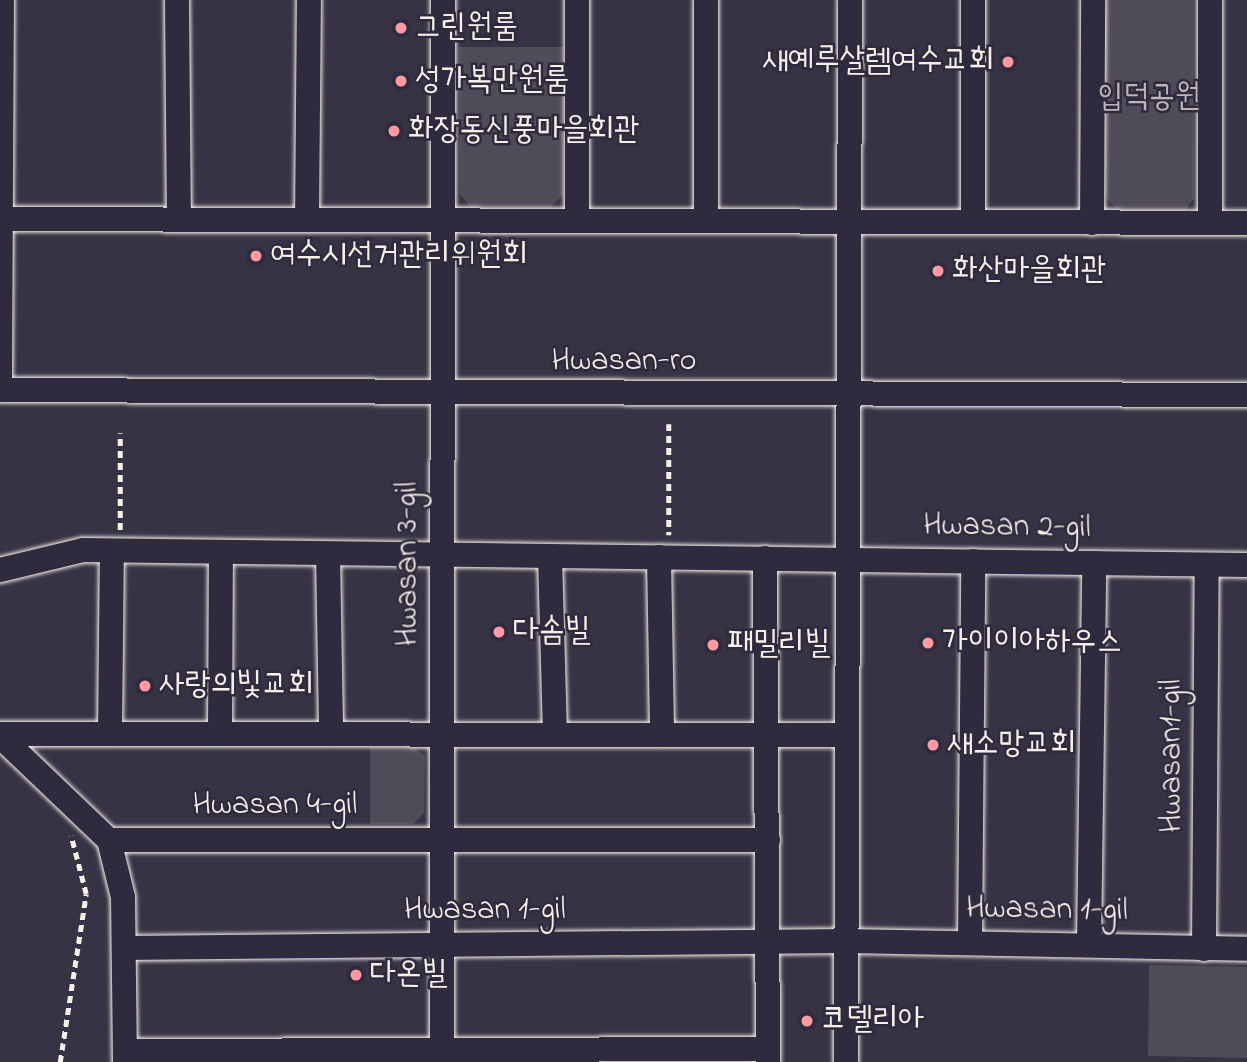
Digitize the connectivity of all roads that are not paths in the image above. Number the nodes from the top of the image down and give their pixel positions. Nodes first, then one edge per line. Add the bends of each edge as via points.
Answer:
1 (2, 0) edge
2 (177, 0) edge
3 (309, 0) edge
4 (443, 0) edge
5 (577, 0) edge
6 (706, 0) edge
7 (849, 0) edge
8 (973, 0) edge
9 (1093, 0) edge
10 (1210, 0) edge
11 (1, 49) edge
12 (1, 219) edge
13 (179, 220) junction
14 (307, 220) junction
15 (441, 221) junction
16 (577, 221) junction
17 (706, 221) junction
18 (847, 222) junction
19 (973, 222) junction
20 (1091, 223) junction
21 (1210, 223) junction
22 (1247, 223) edge
23 (0, 377) edge
24 (0, 390) edge
25 (442, 394) junction
26 (1247, 395) edge
27 (846, 397) junction
28 (116, 552) junction
29 (221, 552) junction
30 (328, 554) junction
31 (443, 555) junction
32 (550, 556) junction
33 (664, 557) junction
34 (765, 558) junction
35 (847, 558) junction
36 (973, 561) junction
37 (1094, 563) junction
38 (1207, 565) junction
39 (1247, 565) edge
40 (0, 570) edge
41 (442, 733) junction
42 (110, 734) junction
43 (220, 734) junction
44 (331, 734) junction
45 (555, 734) junction
46 (0, 735) edge
47 (662, 735) junction
48 (768, 735) junction
49 (846, 735) junction
50 (442, 838) junction
51 (768, 840) junction
52 (109, 841) junction
53 (846, 941) junction
54 (769, 942) junction
55 (970, 942) junction
56 (443, 944) junction
57 (1089, 944) junction
58 (124, 948) junction
59 (1204, 948) junction
60 (1247, 949) edge
61 (768, 1055) edge
62 (442, 1056) edge
63 (125, 1057) edge
64 (846, 1062) edge

1 - 11 street
2 - 13 street
3 - 14 street
4 - 15 street, Hwasan 3-gil
5 - 16 street
6 - 17 street
7 - 18 street
8 - 19 street
9 - 20 street
10 - 21 street
11 - 12 street
12 - 13 street
12 - 23 street
13 - 14 street
14 - 15 street
15 - 16 street
15 - 25 street, Hwasan 3-gil
16 - 17 street
17 - 18 street
18 - 19 street
18 - 27 street
19 - 20 street
20 - 21 street
21 - 22 street
24 - 25 street, Hwasan-ro
25 - 27 street, Hwasan-ro
25 - 31 street, Hwasan 3-gil
26 - 27 street, Hwasan-ro
27 - 35 street
28 - 29 street, Hwasan 2-gil
28 - 40 street, Hwasan 2-gil via 71,551
28 - 42 street
29 - 30 street, Hwasan 2-gil
29 - 43 street
30 - 31 street, Hwasan 2-gil
30 - 44 street
31 - 32 street, Hwasan 2-gil
31 - 41 street, Hwasan 3-gil
32 - 33 street, Hwasan 2-gil
32 - 45 street
33 - 34 street, Hwasan 2-gil
33 - 47 street
34 - 35 street, Hwasan 2-gil
34 - 48 street
35 - 36 street, Hwasan 2-gil
35 - 49 street
36 - 37 street, Hwasan 2-gil
36 - 55 street
37 - 38 street, Hwasan 2-gil
37 - 57 street
38 - 39 street, Hwasan 2-gil
38 - 59 street, Hwasan1-gil
41 - 44 street
41 - 45 street
41 - 50 street, Hwasan 3-gil
42 - 43 street
42 - 46 street
43 - 44 street
45 - 47 street
46 - 52 street
47 - 48 street
48 - 49 street
48 - 51 street
49 - 53 street
50 - 51 street
50 - 52 street, Hwasan 4-gil
50 - 56 street, Hwasan 3-gil
51 - 54 street
52 - 58 street via 123,897
53 - 54 street, Hwasan 1-gil
53 - 55 street, Hwasan 1-gil
53 - 64 street
54 - 56 street, Hwasan 1-gil
54 - 61 street
55 - 57 street, Hwasan 1-gil
56 - 58 street, Hwasan 1-gil
56 - 62 street, Hwasan 3-gil
57 - 59 street, Hwasan 1-gil
58 - 63 street
59 - 60 street, Hwasan 1-gil
61 - 62 street
62 - 63 street

